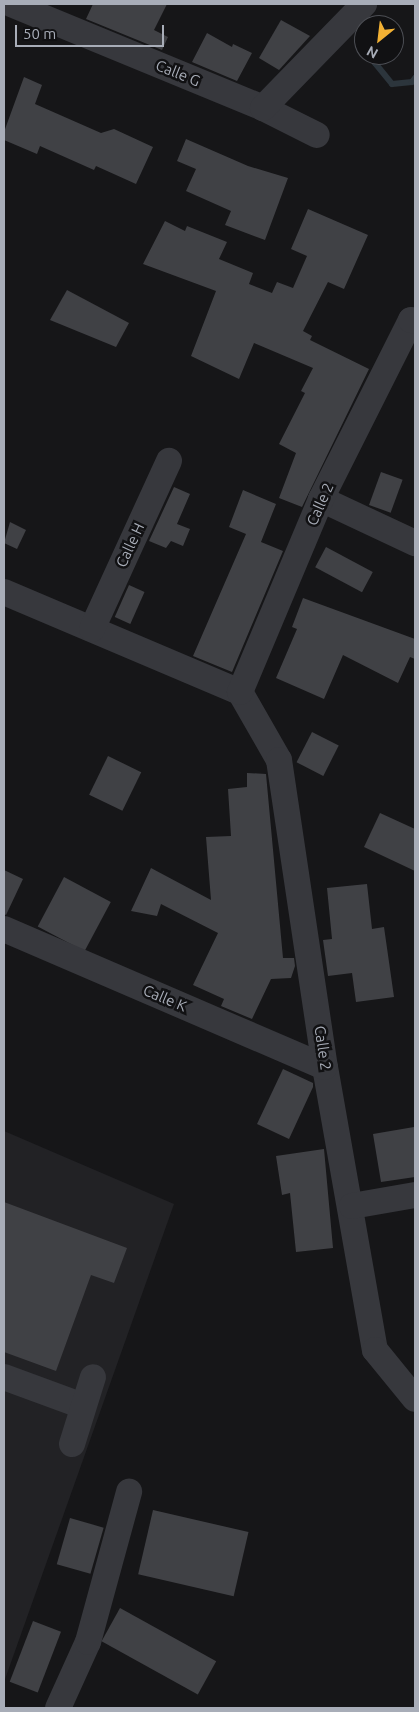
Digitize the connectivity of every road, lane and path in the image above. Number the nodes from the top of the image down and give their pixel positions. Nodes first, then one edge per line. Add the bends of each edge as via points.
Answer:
1 (11, 4) edge
2 (364, 4) edge
3 (263, 108) junction
4 (317, 135) dead end
5 (413, 321) edge
6 (169, 461) dead end
7 (322, 499) junction
8 (415, 543) edge
9 (4, 592) edge
10 (92, 629) junction
11 (240, 692) junction
12 (4, 930) edge
13 (325, 1067) junction
14 (415, 1195) edge
15 (352, 1206) junction
16 (4, 1377) edge
17 (93, 1377) dead end
18 (415, 1399) edge
19 (83, 1406) junction
20 (72, 1444) dead end
21 (129, 1492) dead end
22 (58, 1708) edge

1 - 3 street, Calle G
2 - 3 street
3 - 4 street, Calle G
5 - 7 street, Calle 2
6 - 10 street, Calle H
7 - 8 street
7 - 11 street, Calle 2
9 - 10 street
10 - 11 street
11 - 13 street, Calle 2 via 280,760
12 - 13 street, Calle K
13 - 15 street, Calle 2
14 - 15 street
15 - 18 street, Calle 2 via 375,1350
16 - 19 street
17 - 19 street
19 - 20 street
21 - 22 street via 88,1642

